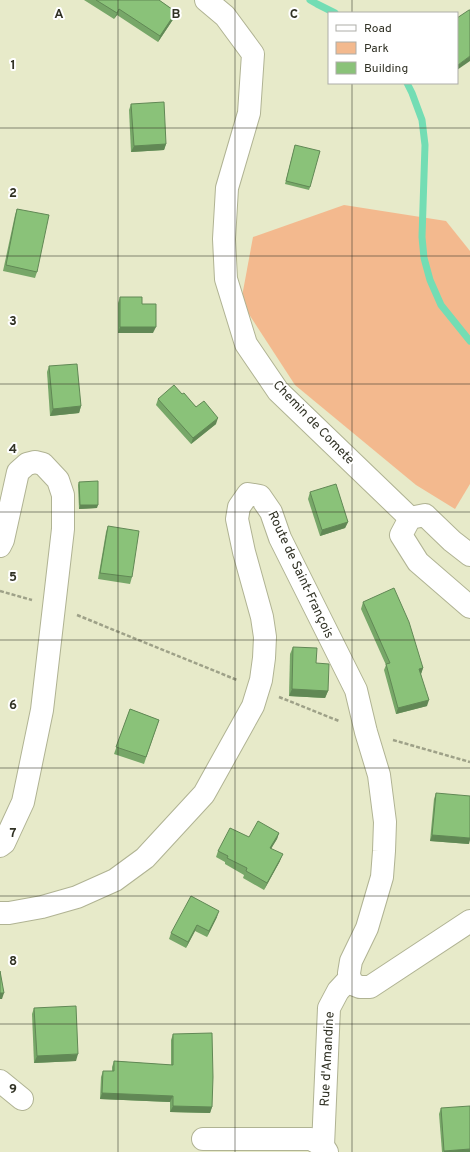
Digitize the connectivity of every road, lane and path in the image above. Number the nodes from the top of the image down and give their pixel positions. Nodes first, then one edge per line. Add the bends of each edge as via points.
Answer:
1 (206, 0) edge
2 (410, 518) junction
3 (0, 546) edge
4 (470, 555) edge
5 (0, 591) edge
6 (54, 606) junction
7 (470, 607) edge
8 (258, 689) junction
9 (366, 732) junction
10 (470, 762) edge
11 (0, 846) edge
12 (0, 913) edge
13 (470, 921) edge
14 (350, 978) junction
15 (0, 1081) edge
16 (22, 1099) dead end
17 (208, 1144) edge
18 (325, 1149) edge

1 - 2 main road, Chemin de Comete via 225,16 252,54 249,113 227,188 224,239 226,279 246,344 278,391
2 - 4 main road via 424,515 452,542
2 - 7 main road via 401,535 418,562
3 - 6 main road via 18,472 27,464 43,464 58,480 63,494 64,529
5 - 6 path
6 - 8 path
6 - 11 main road via 42,710 23,802
8 - 9 path
8 - 9 main road, Route de Saint-François via 264,658 263,624 237,519 239,507 248,494 260,496 271,512 280,538 356,690
8 - 12 main road, Route de Saint-François via 253,706 204,794 145,858 115,880 77,897 42,907
9 - 10 path
9 - 14 main road, Route de Saint-François via 379,775 385,822 384,851 382,877 367,928 351,961
13 - 14 main road via 370,987 350,983
14 - 18 main road, Rue d'Amandine via 338,991 329,1008
15 - 16 main road
17 - 18 main road, Rue d'Amandine via 311,1140

